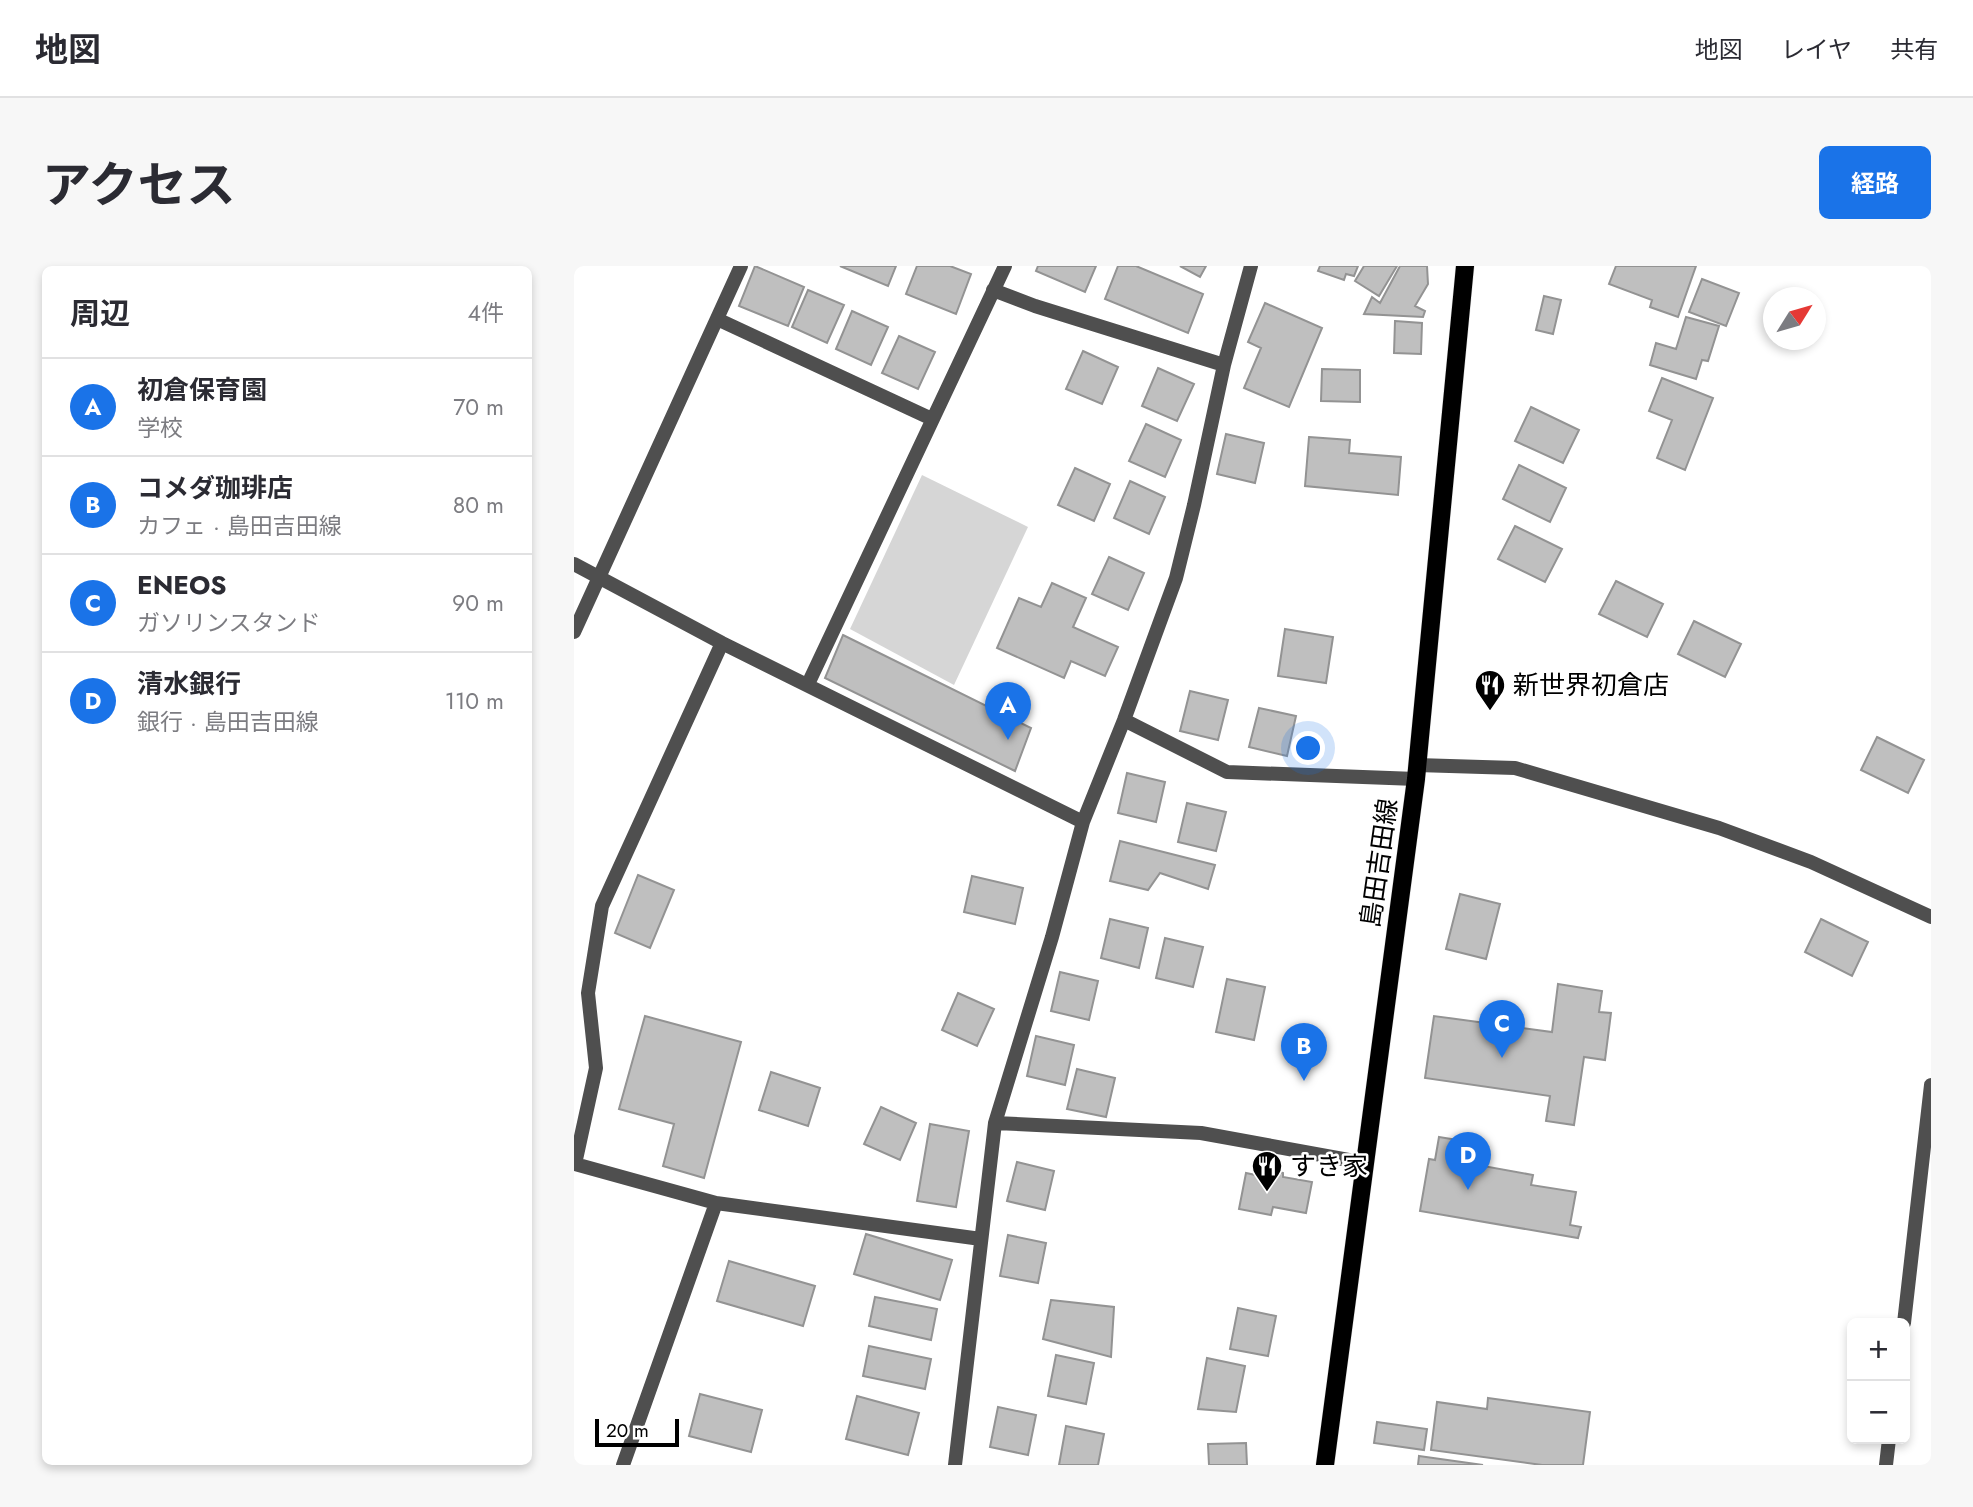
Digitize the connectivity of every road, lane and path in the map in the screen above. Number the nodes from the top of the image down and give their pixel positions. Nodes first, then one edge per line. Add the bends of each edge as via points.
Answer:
1 (741, 266) edge
2 (1251, 266) edge
3 (1465, 266) edge
4 (1002, 267) edge
5 (993, 290) junction
6 (717, 319) junction
7 (1224, 365) junction
8 (932, 419) junction
9 (574, 564) edge
10 (599, 578) junction
11 (574, 632) edge
12 (722, 643) junction
13 (808, 684) junction
14 (1124, 720) junction
15 (1417, 772) junction
16 (1083, 822) junction
17 (1931, 917) edge
18 (1931, 1085) edge
19 (995, 1123) junction
20 (1365, 1163) junction
21 (716, 1203) junction
22 (981, 1239) junction
23 (1905, 1318) edge
24 (1888, 1444) edge
25 (623, 1465) edge
26 (955, 1465) edge
27 (1325, 1465) edge
28 (1886, 1465) edge

1 - 6 street
2 - 7 street
3 - 15 main road, 島田吉田線
4 - 5 street
5 - 7 street
5 - 8 street
6 - 8 street
6 - 10 street
7 - 14 street via 1176,578
8 - 13 street
9 - 10 street
10 - 11 street
10 - 12 street
12 - 13 street
12 - 21 street via 602,906 588,993 596,1068 575,1164
13 - 16 street
14 - 15 street via 1227,772
14 - 16 street
15 - 17 street via 1515,768 1706,824 1811,862
15 - 20 main road, 島田吉田線
16 - 19 street
18 - 23 street
19 - 20 street via 1201,1133
19 - 22 street
20 - 27 main road, 島田吉田線
21 - 22 street
21 - 25 street
22 - 26 street
24 - 28 street

